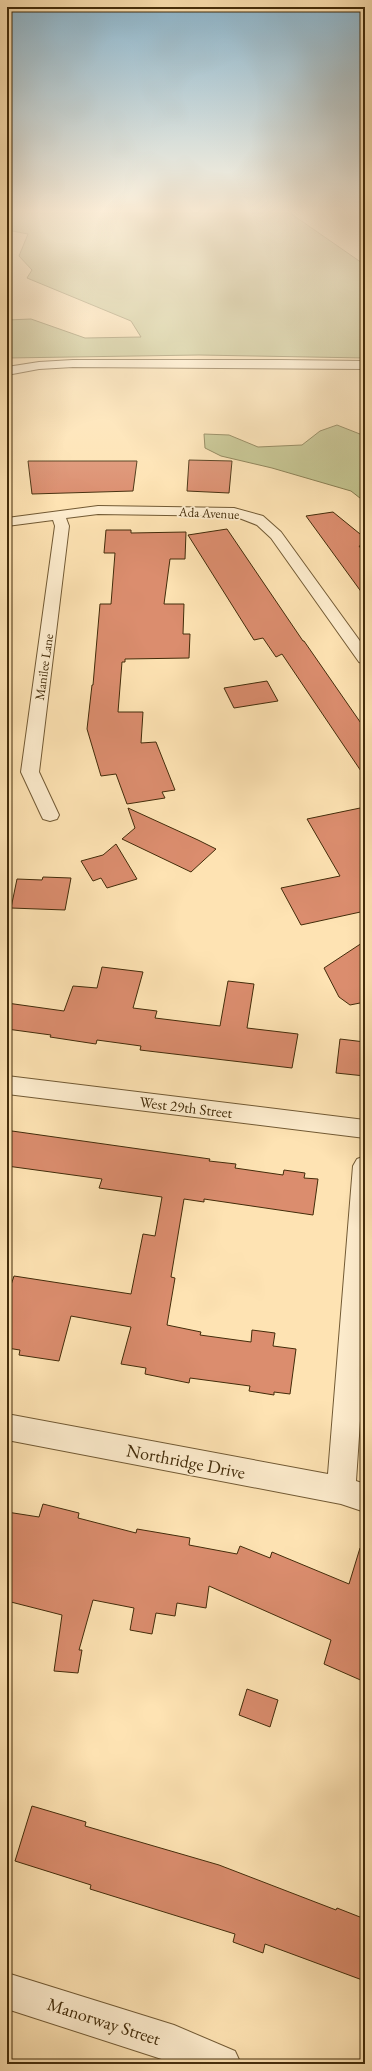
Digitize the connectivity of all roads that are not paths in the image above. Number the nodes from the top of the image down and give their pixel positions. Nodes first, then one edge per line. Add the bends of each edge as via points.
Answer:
1 (365, 365) edge
2 (7, 371) edge
3 (58, 515) junction
4 (7, 522) edge
5 (365, 660) edge
6 (50, 815) dead end
7 (7, 1085) edge
8 (365, 1129) edge
9 (365, 1166) edge
10 (7, 1427) edge
11 (353, 1494) edge
12 (7, 1991) edge
13 (222, 2064) edge

1 - 2 street via 100,364 27,367
3 - 4 street, Ada Avenue
3 - 5 street, Ada Avenue via 98,510 234,512 265,522
3 - 6 street, Manilee Lane via 62,526 30,772
7 - 8 street, West 29th Street
9 - 11 street
10 - 11 street, Northridge Drive
12 - 13 street, Manorway Street via 174,2044

